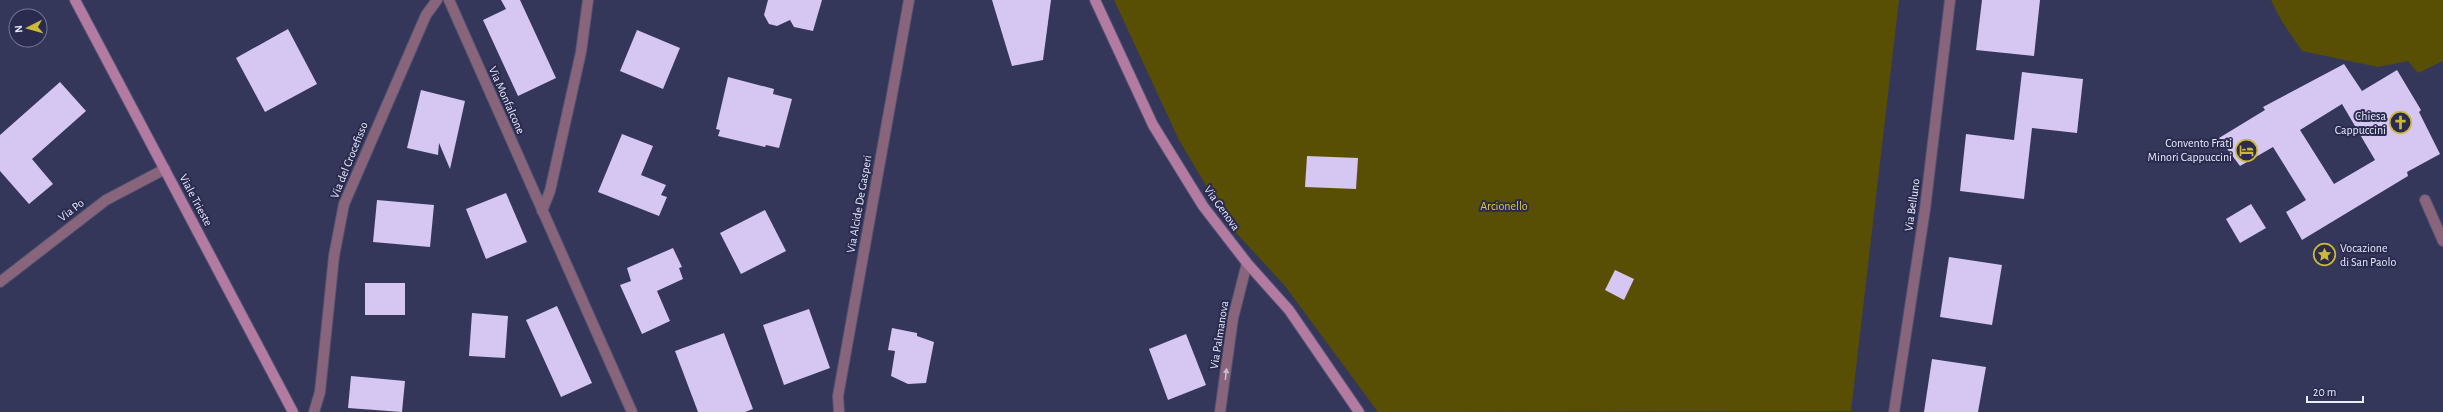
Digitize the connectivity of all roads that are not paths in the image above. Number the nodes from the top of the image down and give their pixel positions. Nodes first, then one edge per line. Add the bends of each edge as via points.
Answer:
1 (75, 0) edge
2 (437, 0) edge
3 (448, 0) edge
4 (588, 0) edge
5 (909, 0) edge
6 (1095, 0) edge
7 (1950, 0) edge
8 (165, 170) junction
9 (2425, 200) dead end
10 (542, 211) junction
11 (2443, 241) edge
12 (1247, 263) junction
13 (0, 282) edge
14 (293, 412) edge
15 (314, 412) edge
16 (632, 412) edge
17 (839, 412) edge
18 (1220, 412) edge
19 (1359, 412) edge
20 (1894, 412) edge

1 - 8 main road, Viale Trieste
2 - 15 street, Via del Crocefisso via 423,22 344,204 334,256 320,392
3 - 10 street, Via Monfalcone
4 - 10 street via 580,52 550,191
5 - 17 street, Via Alcide De Gasperi via 838,396
6 - 12 main road, Via Genova via 1153,125 1203,206
7 - 20 street, Via Belluno via 1926,209
8 - 13 street, Via Po via 106,200
8 - 14 main road, Viale Trieste
9 - 11 street
10 - 16 street, Via Monfalcone
18 -> 12 street, Via Palmanova via 1233,318
12 - 19 main road, Via Genova via 1290,310

